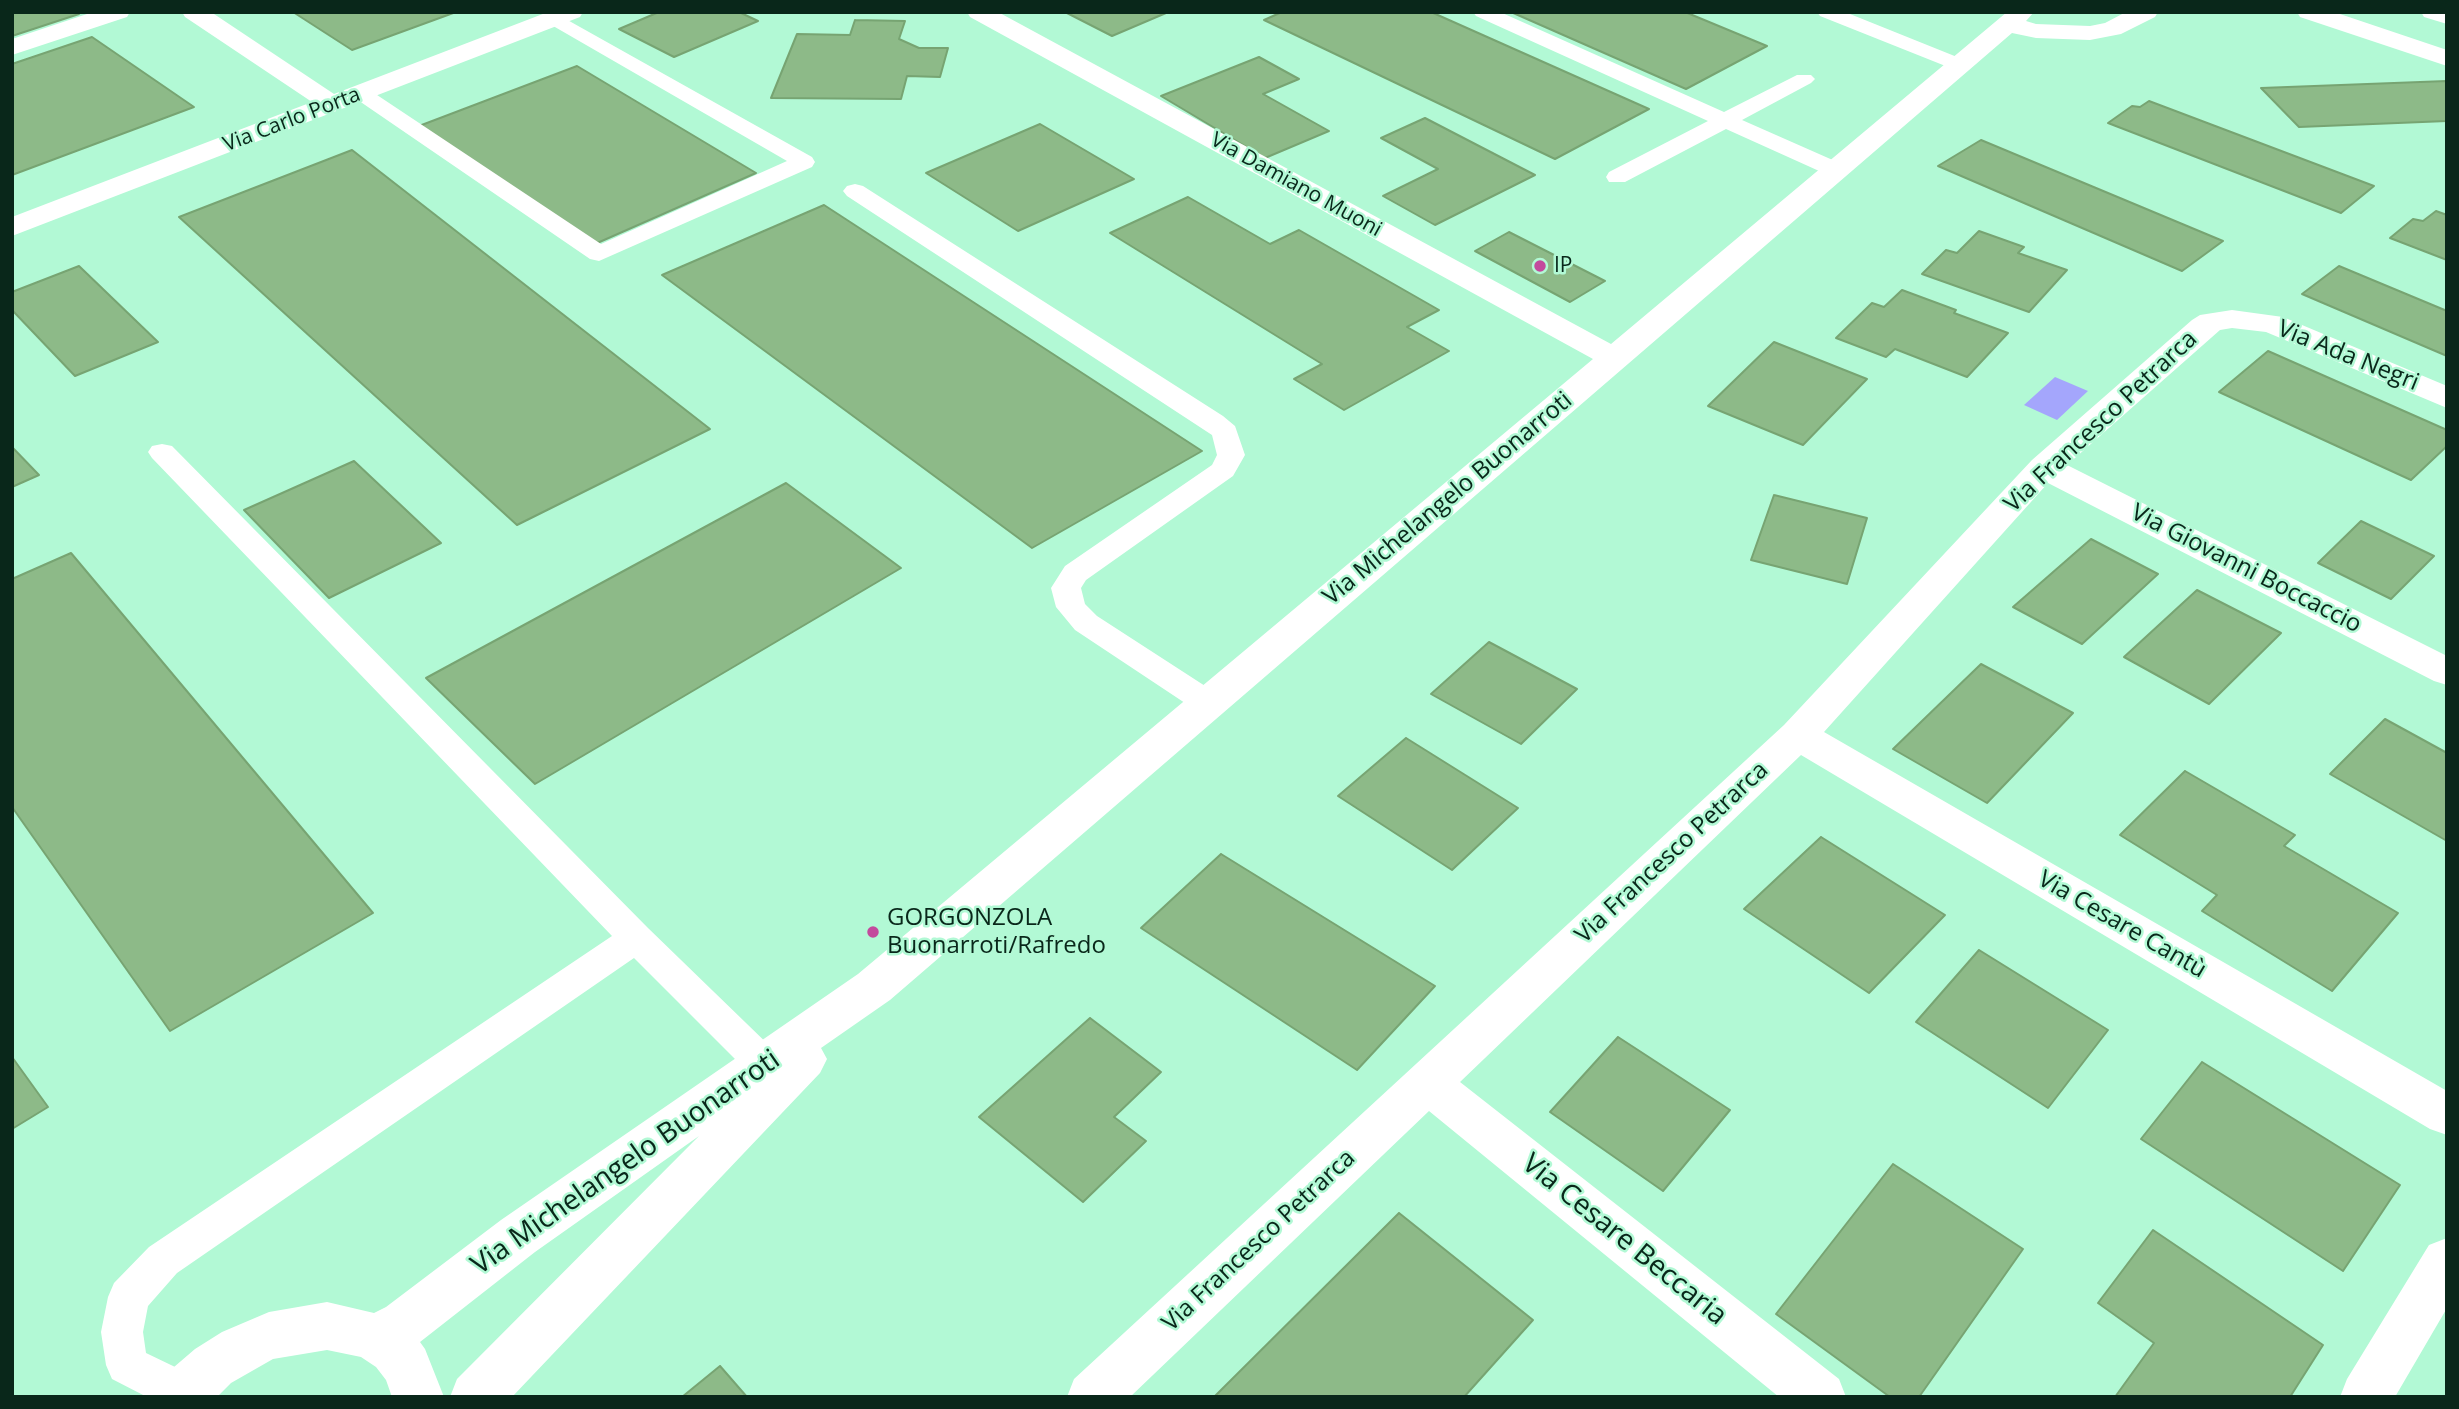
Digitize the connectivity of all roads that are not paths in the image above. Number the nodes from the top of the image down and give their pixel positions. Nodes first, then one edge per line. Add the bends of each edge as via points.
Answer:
1 (118, 12) edge
2 (194, 12) edge
3 (979, 12) edge
4 (1483, 12) edge
5 (1827, 12) edge
6 (2146, 12) edge
7 (2309, 12) edge
8 (2433, 12) edge
9 (563, 15) edge
10 (2447, 17) edge
11 (2015, 19) edge
12 (12, 47) edge
13 (2447, 58) edge
14 (1960, 65) junction
15 (1804, 79) dead end
16 (360, 93) junction
17 (332, 104) junction
18 (1725, 121) junction
19 (1836, 170) junction
20 (1617, 177) dead end
21 (855, 191) dead end
22 (12, 227) edge
23 (2247, 320) joint
24 (1614, 358) junction
25 (2447, 398) edge
26 (162, 452) dead end
27 (2045, 467) junction
28 (2447, 672) edge
29 (1208, 703) junction
30 (1798, 735) junction
31 (636, 938) junction
32 (874, 987) junction
33 (765, 1065) junction
34 (1427, 1083) junction
35 (2447, 1115) edge
36 (2447, 1261) edge
37 (376, 1338) junction
38 (181, 1395) edge
39 (418, 1397) edge
40 (476, 1397) edge
41 (1093, 1397) edge
42 (1820, 1397) edge
43 (2366, 1397) edge

1 - 12 street
2 - 17 street
3 - 24 street, Via Damiano Muoni
4 - 18 lane
5 - 14 lane
6 - 11 street via 2112,29 2090,33 2036,32
7 - 13 street
8 - 10 street
9 - 16 street, Via Carlo Porta
9 - 16 lane via 804,162 599,254
11 - 14 street, Via Michelangelo Buonarroti
14 - 19 street, Via Michelangelo Buonarroti
15 - 18 lane
16 - 17 street, Via Carlo Porta
17 - 22 street, Via Carlo Porta
18 - 19 lane
18 - 20 lane
19 - 24 street, Via Michelangelo Buonarroti
21 - 29 lane via 1226,432 1231,454 1223,470 1074,573 1066,587 1071,607 1086,623
23 - 25 street, Via Ada Negri via 2292,330
23 - 27 street, Via Francesco Petrarca via 2222,320 2203,327
24 - 29 street, Via Michelangelo Buonarroti
26 - 31 lane
27 - 28 street, Via Giovanni Boccaccio
27 - 30 street, Via Francesco Petrarca
29 - 32 street, Via Michelangelo Buonarroti
30 - 34 street, Via Francesco Petrarca
30 - 35 street, Via Cesare Cantù
31 - 33 lane
31 - 38 lane via 163,1260 128,1297 122,1332 127,1365
32 - 33 street, Via Michelangelo Buonarroti
32 - 40 street, Via Michelangelo Buonarroti
33 - 37 street, Via Michelangelo Buonarroti via 518,1236 404,1324
34 - 41 street, Via Francesco Petrarca
34 - 42 street, Via Cesare Beccaria
36 - 43 street
37 - 38 street via 327,1326 269,1336 213,1366
37 - 39 street via 407,1366

